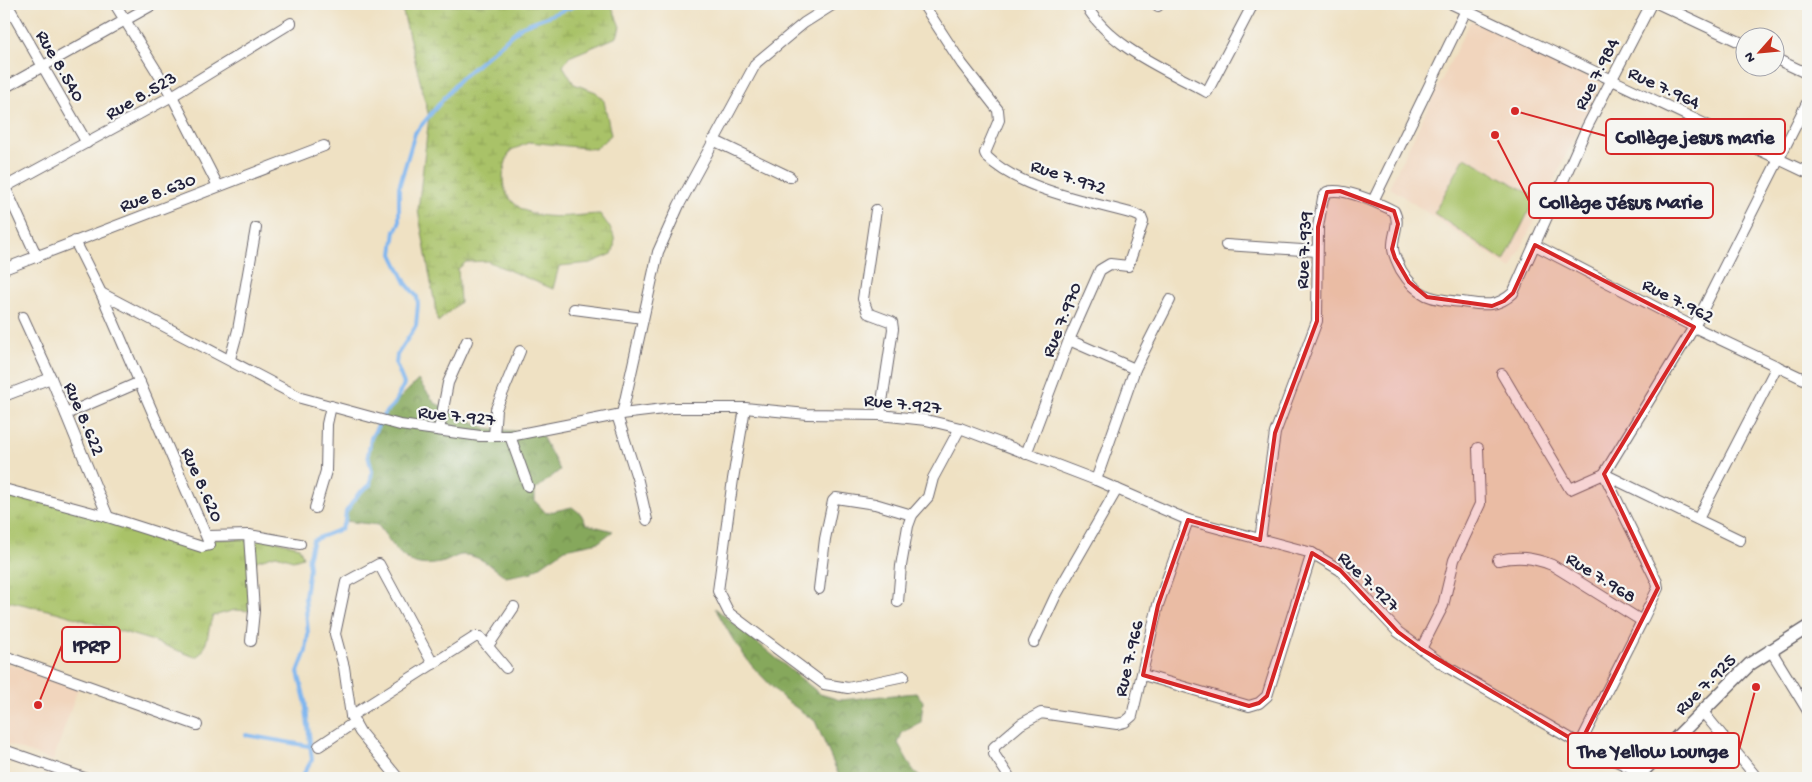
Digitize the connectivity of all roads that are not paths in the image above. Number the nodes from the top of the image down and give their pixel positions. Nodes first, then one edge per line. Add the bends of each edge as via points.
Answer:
1 (7, 4) edge
2 (116, 4) edge
3 (154, 4) edge
4 (834, 4) edge
5 (923, 4) edge
6 (1085, 4) edge
7 (1253, 4) edge
8 (1452, 4) edge
9 (1651, 4) edge
10 (1659, 4) edge
11 (1467, 7) edge
12 (126, 19) junction
13 (291, 23) dead end
14 (1734, 39) edge
15 (1784, 63) edge
16 (42, 66) junction
17 (1808, 74) edge
18 (1612, 80) junction
19 (4, 88) edge
20 (172, 96) junction
21 (1808, 101) edge
22 (714, 140) junction
23 (87, 143) junction
24 (324, 146) dead end
25 (1779, 159) junction
26 (1808, 173) edge
27 (790, 177) dead end
28 (218, 186) junction
29 (4, 187) edge
30 (1373, 201) junction
31 (876, 210) dead end
32 (1143, 222) joint
33 (256, 228) dead end
34 (75, 241) junction
35 (1226, 245) dead end
36 (1536, 245) junction
37 (1317, 251) junction
38 (37, 257) junction
39 (4, 269) edge
40 (101, 293) junction
41 (1170, 300) dead end
42 (574, 309) dead end
43 (23, 317) dead end
44 (643, 318) junction
45 (1694, 327) junction
46 (1069, 340) junction
47 (467, 341) dead end
48 (520, 351) dead end
49 (230, 360) junction
50 (1776, 366) junction
51 (1135, 369) junction
52 (1502, 374) dead end
53 (50, 378) junction
54 (1808, 381) edge
55 (140, 382) junction
56 (4, 396) edge
57 (331, 406) junction
58 (745, 408) junction
59 (66, 414) junction
60 (620, 415) junction
61 (880, 415) junction
62 (960, 428) junction
63 (439, 430) junction
64 (494, 436) junction
65 (510, 436) junction
66 (1478, 448) dead end
67 (1026, 454) junction
68 (1604, 474) junction
69 (1096, 480) junction
70 (528, 486) dead end
71 (4, 489) edge
72 (1116, 489) junction
73 (315, 508) dead end
74 (912, 516) junction
75 (108, 517) junction
76 (1698, 519) junction
77 (647, 520) dead end
78 (1188, 520) junction
79 (208, 536) junction
80 (248, 536) junction
81 (1260, 540) junction
82 (1740, 540) dead end
83 (300, 544) dead end
84 (1312, 553) junction
85 (1498, 560) dead end
86 (819, 590) dead end
87 (898, 602) dead end
88 (514, 607) dead end
89 (1642, 622) junction
90 (1808, 628) edge
91 (251, 641) dead end
92 (1034, 642) dead end
93 (488, 646) junction
94 (1421, 649) junction
95 (1770, 649) junction
96 (4, 656) edge
97 (433, 664) junction
98 (506, 668) dead end
99 (1143, 675) junction
100 (904, 676) dead end
101 (1702, 710) junction
102 (1808, 710) edge
103 (353, 719) junction
104 (197, 725) dead end
105 (1580, 744) junction
106 (319, 746) dead end
107 (4, 752) edge
108 (1008, 775) dead end
109 (70, 776) edge
110 (1639, 776) edge
111 (84, 778) edge
112 (398, 778) edge
113 (1757, 778) edge

1 - 16 street, Rue 8.540
2 - 12 street
3 - 12 street
4 - 22 street via 804,23 756,63
5 - 32 street, Rue 7.972 via 962,64 998,110 999,120 985,153 987,157 1020,178 1051,192 1134,214 1142,217
6 - 7 street via 1106,33 1133,52 1207,92
8 - 11 street, Rue 7.964
9 - 18 street, Rue 7.984
10 - 14 street
11 - 18 street, Rue 7.964
11 - 30 street
12 - 16 street
12 - 20 street
13 - 20 street, Rue 8.523
15 - 17 street
16 - 19 street
16 - 23 street, Rue 8.540
18 - 25 street, Rue 7.964
18 - 36 street, Rue 7.984 via 1557,191
20 - 23 street, Rue 8.523
20 - 28 street
21 - 25 street
22 - 27 street
22 - 44 street via 658,252
23 - 29 street, Rue 8.523
24 - 28 street, Rue 8.630
25 - 26 street, Rue 7.964
25 - 45 street
28 - 34 street, Rue 8.630
29 - 38 street
30 - 36 street, Rue 7.984 via 1394,211 1398,224 1392,249 1395,258 1409,282 1427,297 1492,306 1504,301 1513,293
30 - 37 street, Rue 7.939 via 1327,192 1323,198
31 - 61 street via 862,299 868,313 892,322 894,329
32 - 46 street, Rue 7.970 via 1128,266 1110,264 1100,270
33 - 49 street
34 - 38 street, Rue 8.630
34 - 40 street, Rue 8.620
35 - 37 street
36 - 45 street, Rue 7.962
37 - 81 street, Rue 7.939 via 1317,321 1275,433
38 - 39 street, Rue 8.630
40 - 49 street, Rue 7.927
40 - 55 street, Rue 8.620
41 - 51 street
42 - 44 street
43 - 53 street
44 - 60 street
45 - 50 street, Rue 7.962
45 - 68 street
46 - 51 street
46 - 67 street, Rue 7.970
47 - 63 street via 448,383
48 - 64 street via 496,409
49 - 57 street, Rue 7.927 via 301,398
50 - 54 street, Rue 7.962
50 - 76 street
51 - 69 street
52 - 68 street via 1570,489
53 - 56 street, Rue 8.622
53 - 59 street, Rue 8.622
55 - 59 street
55 - 79 street, Rue 8.620
57 - 63 street, Rue 7.927 via 400,426
57 - 73 street via 327,424 326,471
58 - 60 street, Rue 7.927 via 672,408
58 - 61 street, Rue 7.927 via 806,414
58 - 100 street via 718,591 723,604 729,613 824,684 848,688
59 - 75 street, Rue 8.622
60 - 65 street, Rue 7.927
60 - 77 street
61 - 62 street, Rue 7.927
62 - 67 street, Rue 7.927
62 - 74 street via 933,478 928,497
63 - 64 street, Rue 7.927
64 - 65 street, Rue 7.927
65 - 70 street
66 - 94 street via 1480,504 1454,560 1443,606
67 - 69 street, Rue 7.927
68 - 76 street
68 - 89 street via 1657,582 1658,588
69 - 72 street, Rue 7.927
71 - 75 street, Rue 8.620
72 - 78 street, Rue 7.927
72 - 92 street via 1055,597
74 - 86 street via 875,504 836,498 824,540
74 - 87 street via 905,536
75 - 79 street, Rue 8.620 via 202,547 210,545
76 - 82 street
78 - 81 street, Rue 7.927
78 - 99 street, Rue 7.966 via 1158,605
79 - 80 street
80 - 83 street
80 - 91 street via 254,611
81 - 84 street, Rue 7.927
84 - 94 street, Rue 7.927 via 1340,570 1398,632
84 - 99 street via 1267,696 1259,703 1249,706
85 - 89 street, Rue 7.968 via 1519,556 1552,565
88 - 93 street
89 - 105 street, Rue 7.968
90 - 95 street, Rue 7.925
93 - 97 street via 480,637 475,637
93 - 98 street
94 - 105 street, Rue 7.927
95 - 101 street, Rue 7.925
95 - 102 street
96 - 104 street
97 - 103 street
97 - 103 street via 379,564 346,582 335,634
99 - 108 street, Rue 7.966 via 1132,716 1125,722 1117,724 1041,713 1021,724 994,747 994,754
101 - 110 street, Rue 7.925
101 - 113 street
103 - 106 street
103 - 112 street
105 - 110 street, Rue 7.927
107 - 109 street
109 - 111 street

